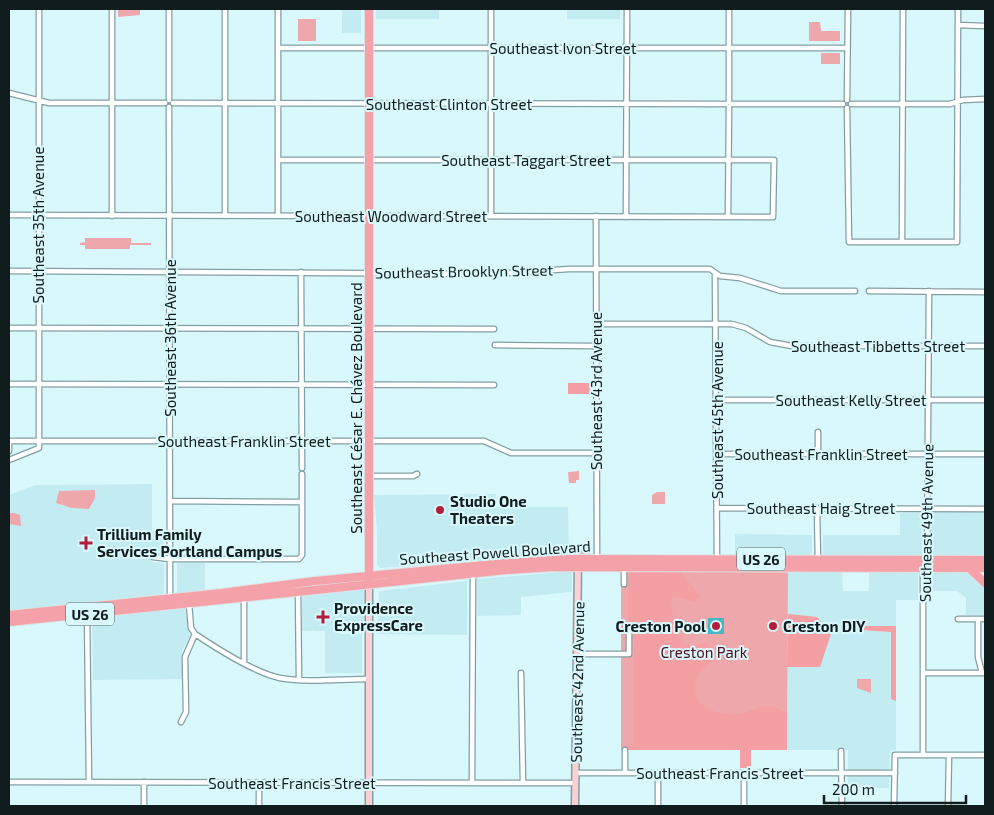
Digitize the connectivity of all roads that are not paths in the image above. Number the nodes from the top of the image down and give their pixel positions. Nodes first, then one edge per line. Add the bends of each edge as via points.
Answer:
1 (39, 9) edge
2 (112, 9) edge
3 (169, 9) edge
4 (225, 9) edge
5 (278, 9) edge
6 (369, 9) edge
7 (491, 9) edge
8 (627, 9) edge
9 (729, 9) edge
10 (848, 9) edge
11 (903, 9) edge
12 (958, 9) edge
13 (958, 25) junction
14 (985, 26) edge
15 (728, 47) junction
16 (278, 48) junction
17 (370, 48) junction
18 (491, 48) junction
19 (626, 48) junction
20 (847, 48) junction
21 (9, 93) edge
22 (985, 99) edge
23 (38, 101) junction
24 (957, 102) junction
25 (112, 103) junction
26 (169, 103) junction
27 (225, 103) junction
28 (370, 103) junction
29 (278, 104) junction
30 (491, 104) junction
31 (626, 104) junction
32 (729, 104) junction
33 (847, 104) junction
34 (903, 104) junction
35 (278, 160) junction
36 (369, 160) junction
37 (491, 160) junction
38 (626, 160) junction
39 (728, 160) junction
40 (9, 215) edge
41 (38, 215) junction
42 (112, 216) junction
43 (169, 216) junction
44 (224, 216) junction
45 (278, 216) junction
46 (370, 216) junction
47 (491, 216) junction
48 (596, 216) junction
49 (728, 216) junction
50 (626, 217) junction
51 (773, 217) joint
52 (902, 242) junction
53 (596, 269) junction
54 (9, 271) edge
55 (38, 271) junction
56 (169, 272) junction
57 (301, 272) junction
58 (369, 273) junction
59 (715, 273) junction
60 (855, 291) dead end
61 (870, 291) dead end
62 (928, 291) junction
63 (985, 292) edge
64 (716, 323) junction
65 (596, 324) junction
66 (9, 328) edge
67 (38, 328) junction
68 (169, 328) junction
69 (301, 328) junction
70 (369, 328) junction
71 (494, 329) dead end
72 (495, 345) dead end
73 (596, 346) junction
74 (928, 346) junction
75 (985, 346) edge
76 (9, 384) edge
77 (39, 384) junction
78 (170, 384) junction
79 (302, 385) junction
80 (369, 385) junction
81 (494, 385) dead end
82 (717, 400) junction
83 (928, 400) junction
84 (985, 400) edge
85 (818, 432) dead end
86 (9, 441) edge
87 (39, 441) junction
88 (170, 441) junction
89 (302, 441) junction
90 (369, 441) junction
91 (9, 451) edge
92 (597, 453) junction
93 (717, 454) junction
94 (818, 454) junction
95 (927, 454) junction
96 (985, 454) edge
97 (9, 460) edge
98 (302, 468) dead end
99 (302, 474) dead end
100 (417, 474) dead end
101 (369, 476) junction
102 (170, 502) junction
103 (302, 502) junction
104 (718, 508) junction
105 (817, 508) junction
106 (926, 508) junction
107 (985, 508) edge
108 (153, 557) dead end
109 (170, 559) junction
110 (985, 560) edge
111 (578, 562) junction
112 (597, 562) junction
113 (625, 562) junction
114 (717, 562) junction
115 (818, 563) junction
116 (925, 563) junction
117 (968, 567) junction
118 (985, 568) edge
119 (472, 570) junction
120 (369, 576) junction
121 (985, 583) edge
122 (624, 584) dead end
123 (369, 585) junction
124 (298, 592) junction
125 (244, 595) junction
126 (194, 596) junction
127 (170, 598) junction
128 (189, 604) junction
129 (160, 607) junction
130 (86, 610) junction
131 (9, 614) edge
132 (958, 618) dead end
133 (978, 618) junction
134 (985, 618) edge
135 (9, 622) edge
136 (629, 632) dead end
137 (195, 634) junction
138 (577, 654) junction
139 (244, 663) junction
140 (521, 673) dead end
141 (924, 673) junction
142 (984, 673) edge
143 (298, 679) junction
144 (368, 679) junction
145 (181, 722) dead end
146 (625, 750) dead end
147 (841, 751) dead end
148 (924, 755) junction
149 (949, 755) junction
150 (985, 755) edge
151 (575, 773) junction
152 (625, 773) junction
153 (658, 773) junction
154 (744, 773) junction
155 (842, 773) junction
156 (895, 773) junction
157 (9, 782) edge
158 (89, 782) junction
159 (144, 782) junction
160 (259, 783) junction
161 (369, 783) junction
162 (472, 783) junction
163 (523, 783) junction
164 (575, 784) junction
165 (144, 806) edge
166 (259, 806) edge
167 (369, 806) edge
168 (575, 806) edge
169 (658, 806) edge
170 (744, 806) edge
171 (842, 806) edge
172 (894, 806) edge
173 (948, 806) edge

1 - 23 street, Southeast 35th Avenue
2 - 25 street
3 - 26 street, Southeast 36th Avenue
4 - 27 street
5 - 16 street
6 - 17 main road, Southeast César E. Chávez Boulevard
7 - 18 street
8 - 19 street
9 - 15 street
10 - 20 street
11 - 34 street
12 - 13 street
13 - 14 street
13 - 24 street
15 - 19 street, Southeast Ivon Street
15 - 20 street, Southeast Ivon Street
15 - 32 street
16 - 17 street, Southeast Ivon Street
16 - 29 street
17 - 18 street, Southeast Ivon Street
17 - 28 main road, Southeast César E. Chávez Boulevard
18 - 19 street, Southeast Ivon Street
18 - 30 street
19 - 31 street
20 - 33 street
21 - 23 street, Southeast Clinton Street
22 - 24 street, Southeast Clinton Street
23 - 25 street, Southeast Clinton Street
23 - 41 street, Southeast 35th Avenue
24 - 34 street, Southeast Clinton Street
24 - 52 street via 957,242
25 - 26 street, Southeast Clinton Street
25 - 42 street
26 - 27 street, Southeast Clinton Street
26 - 43 street, Southeast 36th Avenue
27 - 29 street, Southeast Clinton Street
27 - 44 street
28 - 29 street, Southeast Clinton Street
28 - 30 street, Southeast Clinton Street
28 - 36 main road, Southeast César E. Chávez Boulevard
29 - 35 street
30 - 31 street, Southeast Clinton Street
30 - 37 street
31 - 32 street, Southeast Clinton Street
31 - 38 street
32 - 33 street, Southeast Clinton Street
32 - 39 street
33 - 34 street, Southeast Clinton Street
33 - 52 street via 849,242
34 - 52 street
35 - 36 street, Southeast Taggart Street
35 - 45 street
36 - 37 street, Southeast Taggart Street
36 - 46 main road, Southeast César E. Chávez Boulevard
37 - 38 street, Southeast Taggart Street
37 - 47 street
38 - 39 street, Southeast Taggart Street
38 - 50 street
39 - 49 street
39 - 51 street, Southeast Taggart Street via 774,160
40 - 41 street, Southeast Woodward Street
41 - 42 street, Southeast Woodward Street
41 - 55 street, Southeast 35th Avenue
42 - 43 street, Southeast Woodward Street
43 - 44 street, Southeast Woodward Street
43 - 56 street, Southeast 36th Avenue
44 - 45 street, Southeast Woodward Street
45 - 46 street, Southeast Woodward Street
46 - 47 street, Southeast Woodward Street
46 - 58 main road, Southeast César E. Chávez Boulevard
47 - 48 street, Southeast Woodward Street
48 - 50 street, Southeast Woodward Street
48 - 53 street, Southeast 43rd Avenue
49 - 50 street, Southeast Woodward Street
49 - 51 street, Southeast Woodward Street
53 - 58 street, Southeast Brooklyn Street via 493,274
53 - 59 street, Southeast Brooklyn Street via 710,269
53 - 65 street, Southeast 43rd Avenue
54 - 55 street, Southeast Brooklyn Street
55 - 56 street, Southeast Brooklyn Street
55 - 67 street, Southeast 35th Avenue
56 - 57 street, Southeast Brooklyn Street
56 - 68 street, Southeast 36th Avenue
57 - 58 street, Southeast Brooklyn Street
57 - 69 street
58 - 70 main road, Southeast César E. Chávez Boulevard
59 - 60 street, Southeast Brooklyn Street via 782,291
59 - 64 street, Southeast 45th Avenue
61 - 62 street
62 - 63 street
62 - 74 street, Southeast 49th Avenue
64 - 65 street, Southeast Tibbetts Street
64 - 74 street, Southeast Tibbetts Street via 738,325 780,345
64 - 82 street, Southeast 45th Avenue
65 - 73 street, Southeast 43rd Avenue
66 - 67 street
67 - 68 street
67 - 77 street, Southeast 35th Avenue
68 - 69 street
68 - 78 street, Southeast 36th Avenue
69 - 70 street
69 - 79 street
70 - 71 street
70 - 80 main road, Southeast César E. Chávez Boulevard
72 - 73 street
73 - 92 street, Southeast 43rd Avenue
74 - 75 street, Southeast Tibbetts Street
74 - 83 street, Southeast 49th Avenue
76 - 77 street
77 - 78 street
77 - 87 street, Southeast 35th Avenue
78 - 79 street
78 - 88 street, Southeast 36th Avenue
79 - 80 street
79 - 89 street
80 - 81 street
80 - 90 main road, Southeast César E. Chávez Boulevard
82 - 83 street, Southeast Kelly Street
82 - 93 street, Southeast 45th Avenue
83 - 84 street, Southeast Kelly Street
83 - 95 street, Southeast 49th Avenue
85 - 94 street
86 - 87 street, Southeast Franklin Street
86 - 91 street
87 - 88 street, Southeast Franklin Street
87 - 97 street via 39,448
88 - 89 street, Southeast Franklin Street
88 - 102 street, Southeast 36th Avenue
89 - 90 street, Southeast Franklin Street
89 - 98 street
90 - 92 street, Southeast Franklin Street via 484,441 511,453
90 - 101 main road, Southeast César E. Chávez Boulevard
92 - 112 street, Southeast 43rd Avenue
93 - 94 street, Southeast Franklin Street
93 - 104 street, Southeast 45th Avenue
94 - 95 street, Southeast Franklin Street
95 - 96 street, Southeast Franklin Street
95 - 106 street, Southeast 49th Avenue
99 - 103 street
100 - 101 street
101 - 120 main road, Southeast César E. Chávez Boulevard
102 - 103 street
102 - 109 street, Southeast 36th Avenue
103 - 109 street via 301,558
104 - 105 street, Southeast Haig Street
104 - 114 street, Southeast 45th Avenue
105 - 106 street, Southeast Haig Street
105 - 115 street
106 - 107 street, Southeast Haig Street
106 - 116 street, Southeast 49th Avenue
108 - 109 street
109 - 127 street, Southeast 36th Avenue
110 - 116 main road, Southeast Powell Boulevard / US 26
111 - 112 main road, Southeast Powell Boulevard / US 26
111 - 119 main road, Southeast Powell Boulevard / US 26
111 - 138 street, Southeast 42nd Avenue
112 - 113 main road, Southeast Powell Boulevard / US 26
113 - 114 main road, Southeast Powell Boulevard / US 26
113 - 122 street
114 - 115 main road, Southeast Powell Boulevard / US 26
115 - 116 main road, Southeast Powell Boulevard / US 26
116 - 117 main road, Southeast Powell Boulevard / US 26
116 - 141 street, Southeast 49th Avenue
117 - 118 main road, Southeast Powell Boulevard / US 26
117 - 121 main road
119 - 120 main road, Southeast Powell Boulevard / US 26
119 - 123 main road, Southeast Powell Boulevard / US 26
119 - 162 street
120 - 123 main road, Southeast César E. Chávez Boulevard
120 - 125 main road, Southeast Powell Boulevard / US 26 via 298,583
123 - 124 main road, Southeast Powell Boulevard / US 26
123 - 144 street, Southeast César E. Chávez Boulevard
124 - 125 main road, Southeast Powell Boulevard / US 26
124 - 143 street
125 - 126 main road, Southeast Powell Boulevard / US 26
125 - 128 main road, Southeast Powell Boulevard / US 26
125 - 139 street
126 - 127 main road, Southeast Powell Boulevard / US 26
126 - 128 main road
127 - 129 main road
127 - 130 main road, Southeast Powell Boulevard / US 26
128 - 129 main road, Southeast Powell Boulevard / US 26
128 - 137 street via 191,628
129 - 130 main road, Southeast Powell Boulevard / US 26
130 - 131 main road, Southeast Powell Boulevard / US 26
130 - 135 main road, Southeast Powell Boulevard / US 26
130 - 158 street
132 - 133 street
133 - 134 street
133 - 142 street via 978,657
136 - 138 street via 629,654
137 - 139 street
137 - 145 street via 185,657 186,712
138 - 151 street, Southeast 42nd Avenue
139 - 143 street via 273,676
140 - 163 street
141 - 142 street
141 - 148 street, Southeast 49th Avenue
143 - 144 street
144 - 161 street, Southeast César E. Chávez Boulevard
146 - 152 street
147 - 155 street
148 - 149 street
148 - 156 street via 895,755
149 - 150 street
149 - 173 street
151 - 152 street, Southeast Francis Street
151 - 164 street, Southeast 42nd Avenue
152 - 153 street, Southeast Francis Street
153 - 154 street, Southeast Francis Street
153 - 169 street
154 - 155 street, Southeast Francis Street
154 - 170 street
155 - 156 street, Southeast Francis Street
155 - 171 street
156 - 172 street
157 - 158 street, Southeast Francis Street
158 - 159 street, Southeast Francis Street
159 - 160 street, Southeast Francis Street
159 - 165 street
160 - 161 street, Southeast Francis Street
160 - 166 street
161 - 162 street, Southeast Francis Street
161 - 167 street, Southeast César E. Chávez Boulevard
162 - 163 street, Southeast Francis Street
163 - 164 street, Southeast Francis Street
164 - 168 street, Southeast 42nd Avenue

